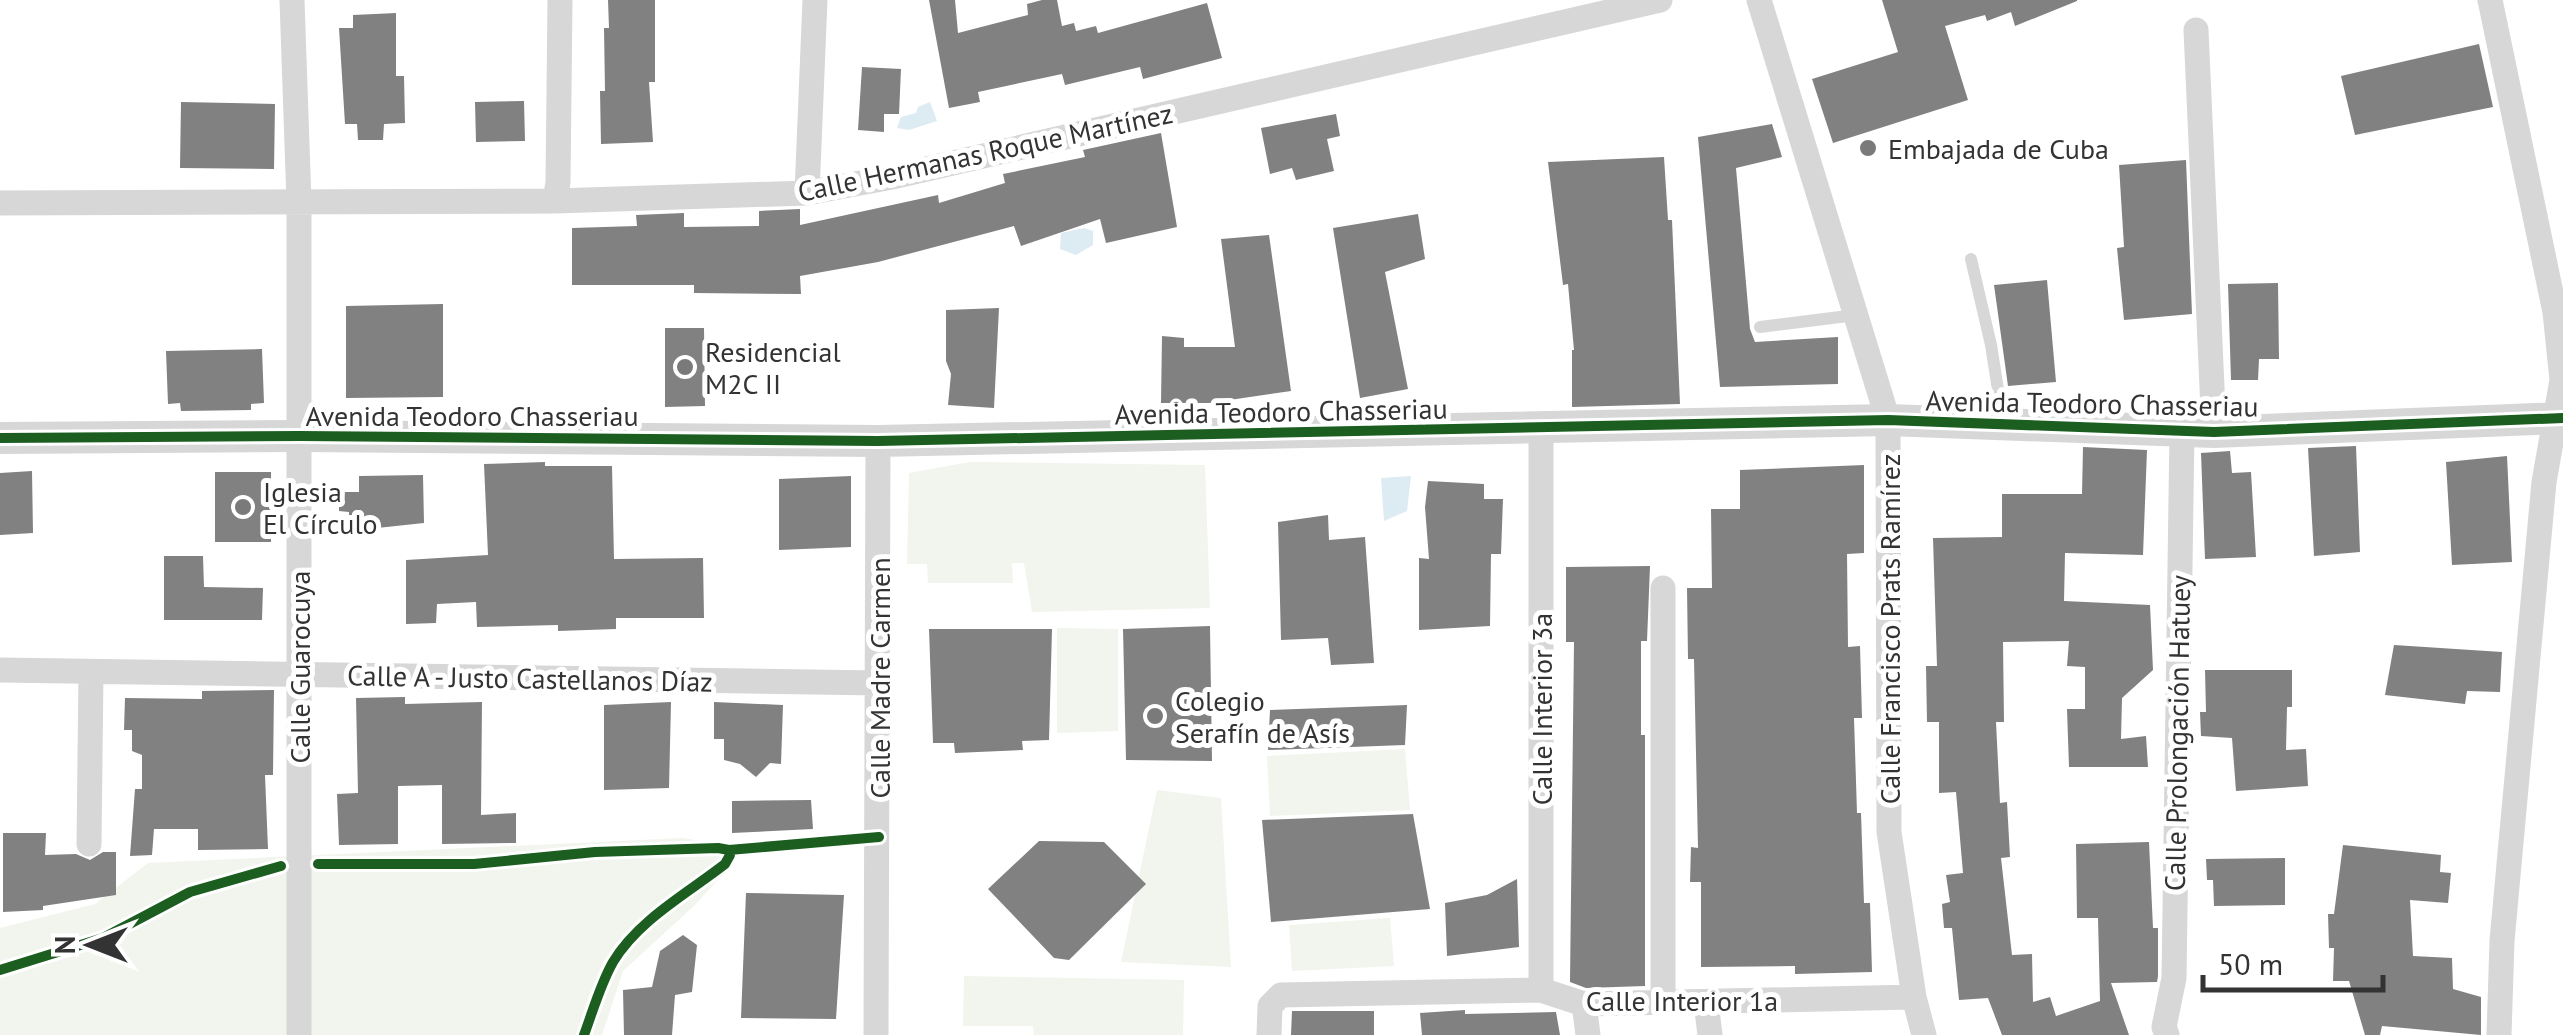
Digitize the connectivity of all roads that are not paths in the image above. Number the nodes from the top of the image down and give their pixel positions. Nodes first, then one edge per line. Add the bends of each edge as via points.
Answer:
1 (292, 0) edge
2 (560, 0) edge
3 (815, 0) edge
4 (1660, 0) edge
5 (1759, 0) edge
6 (2490, 0) edge
7 (2196, 30) dead end
8 (806, 194) junction
9 (555, 201) junction
10 (299, 202) junction
11 (0, 203) edge
12 (1971, 259) dead end
13 (1856, 315) junction
14 (1760, 327) dead end
15 (2560, 418) edge
16 (1888, 420) junction
17 (2004, 424) junction
18 (1541, 428) junction
19 (2198, 431) junction
20 (300, 436) junction
21 (0, 438) edge
22 (878, 441) junction
23 (1663, 588) dead end
24 (0, 670) edge
25 (90, 672) junction
26 (299, 675) junction
27 (879, 683) junction
28 (89, 844) dead end
29 (1540, 990) junction
30 (1914, 997) junction
31 (1662, 1002) junction
32 (1706, 1002) junction
33 (1584, 1004) junction
34 (299, 1035) edge
35 (876, 1035) edge
36 (1269, 1035) edge
37 (1588, 1035) edge
38 (1710, 1035) edge
39 (1924, 1035) edge
40 (2167, 1035) edge
41 (2499, 1035) edge

1 - 10 street, Calle Guarocuya
2 - 9 street
3 - 8 street
4 - 8 street, Calle Hermanas Roque Martínez
5 - 13 street, Calle Francisco Prats Ramírez
6 - 15 street via 2555,312
7 - 19 street, Calle Prolongación Hatuey
8 - 9 street, Calle Hermanas Roque Martínez
9 - 10 street, Calle Hermanas Roque Martínez
10 - 11 street, Calle Hermanas Roque Martínez
10 - 20 street, Calle Guarocuya
12 - 17 lane
13 - 14 lane
13 - 16 street, Calle Francisco Prats Ramírez
15 - 19 street, Avenida Teodoro Chasseriau
15 - 41 street via 2544,482
16 - 17 street, Avenida Teodoro Chasseriau
16 - 18 street, Avenida Teodoro Chasseriau
16 - 30 street, Calle Francisco Prats Ramírez via 1889,832
17 - 19 street, Avenida Teodoro Chasseriau
18 - 22 street, Avenida Teodoro Chasseriau
18 - 29 street, Calle Interior 3a
19 - 40 street, Calle Prolongación Hatuey
20 - 21 street, Avenida Teodoro Chasseriau
20 - 22 street, Avenida Teodoro Chasseriau
20 - 26 street, Calle Guarocuya
22 - 27 street, Calle Madre Carmen
23 - 31 street
24 - 25 street, Calle A - Justo Castellanos Díaz
25 - 26 street, Calle A - Justo Castellanos Díaz
25 - 28 street
26 - 27 street, Calle A - Justo Castellanos Díaz
26 - 34 street, Calle Guarocuya
27 - 35 street, Calle Madre Carmen
29 - 33 street, Calle Interior 1a
29 - 36 street, Calle Interior 1a via 1282,996 1270,1006
30 - 32 street, Calle Interior 1a
30 - 39 street, Calle Francisco Prats Ramírez
31 - 32 street, Calle Interior 1a
31 - 33 street, Calle Interior 1a
32 - 38 street
33 - 37 street

